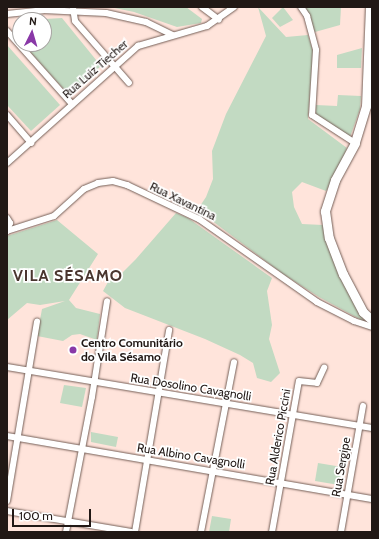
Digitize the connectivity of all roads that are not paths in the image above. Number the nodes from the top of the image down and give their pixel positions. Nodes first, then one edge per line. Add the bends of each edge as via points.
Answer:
1 (202, 7) edge
2 (234, 7) edge
3 (301, 7) edge
4 (370, 7) edge
5 (73, 9) edge
6 (7, 14) edge
7 (218, 20) junction
8 (7, 31) edge
9 (173, 35) junction
10 (115, 67) junction
11 (129, 83) dead end
12 (72, 104) junction
13 (7, 115) edge
14 (31, 143) junction
15 (355, 143) junction
16 (7, 163) edge
17 (8, 219) edge
18 (20, 226) junction
19 (7, 231) edge
20 (107, 301) dead end
21 (372, 320) edge
22 (37, 321) dead end
23 (372, 327) edge
24 (169, 330) dead end
25 (234, 362) dead end
26 (7, 366) edge
27 (324, 368) dead end
28 (28, 370) junction
29 (95, 382) junction
30 (160, 393) junction
31 (226, 403) junction
32 (363, 406) dead end
33 (293, 415) junction
34 (360, 426) junction
35 (372, 428) edge
36 (7, 436) edge
37 (18, 437) junction
38 (81, 449) junction
39 (148, 460) junction
40 (213, 471) junction
41 (281, 482) junction
42 (348, 495) junction
43 (372, 499) edge
44 (7, 501) edge
45 (7, 511) edge
46 (68, 522) junction
47 (66, 532) edge
48 (131, 532) edge
49 (135, 532) edge
50 (201, 532) edge
51 (272, 532) edge
52 (341, 532) edge

1 - 7 street
2 - 7 street, Rua Luiz Tiecher
3 - 15 street via 307,16 316,50 312,115
4 - 15 main road via 369,86 362,124
5 - 6 street
5 - 9 street via 146,22
5 - 10 street via 74,21
7 - 9 street, Rua Luiz Tiecher
8 - 12 street
9 - 10 street, Rua Luiz Tiecher via 138,46
10 - 11 street
10 - 12 street, Rua Luiz Tiecher
12 - 14 street, Rua Luiz Tiecher
13 - 14 street
14 - 16 street, Rua Luiz Tiecher
15 - 21 main road via 328,196 325,225 334,255 351,292
17 - 18 street
17 - 19 street
18 - 19 street, Rua Xavantina
18 - 23 street, Rua Xavantina via 37,224 54,216 84,189 98,183 113,181 127,185 200,219 317,302
20 - 29 street
22 - 28 street
24 - 30 street
25 - 31 street
26 - 28 street, Rua Dosolino Cavagnolli
27 - 33 street, Rua Alderico Piccini via 317,384 299,381
28 - 29 street, Rua Dosolino Cavagnolli
28 - 37 street
29 - 30 street, Rua Dosolino Cavagnolli
29 - 38 street
30 - 31 street, Rua Dosolino Cavagnolli
30 - 39 street
31 - 33 street, Rua Dosolino Cavagnolli
31 - 40 street
32 - 34 street, Rua Sergipe
33 - 34 street, Rua Dosolino Cavagnolli
33 - 41 street, Rua Alderico Piccini
34 - 35 street, Rua Dosolino Cavagnolli
34 - 42 street, Rua Sergipe
36 - 37 street, Rua Albino Cavagnolli
37 - 38 street, Rua Albino Cavagnolli
37 - 44 street
38 - 39 street, Rua Albino Cavagnolli
38 - 46 street
39 - 40 street, Rua Albino Cavagnolli
39 - 49 street
40 - 41 street, Rua Albino Cavagnolli
40 - 50 street
41 - 42 street, Rua Albino Cavagnolli
41 - 51 street, Rua Alderico Piccini
42 - 43 street, Rua Albino Cavagnolli
42 - 52 street, Rua Sergipe
45 - 46 street
46 - 47 street
46 - 48 street

